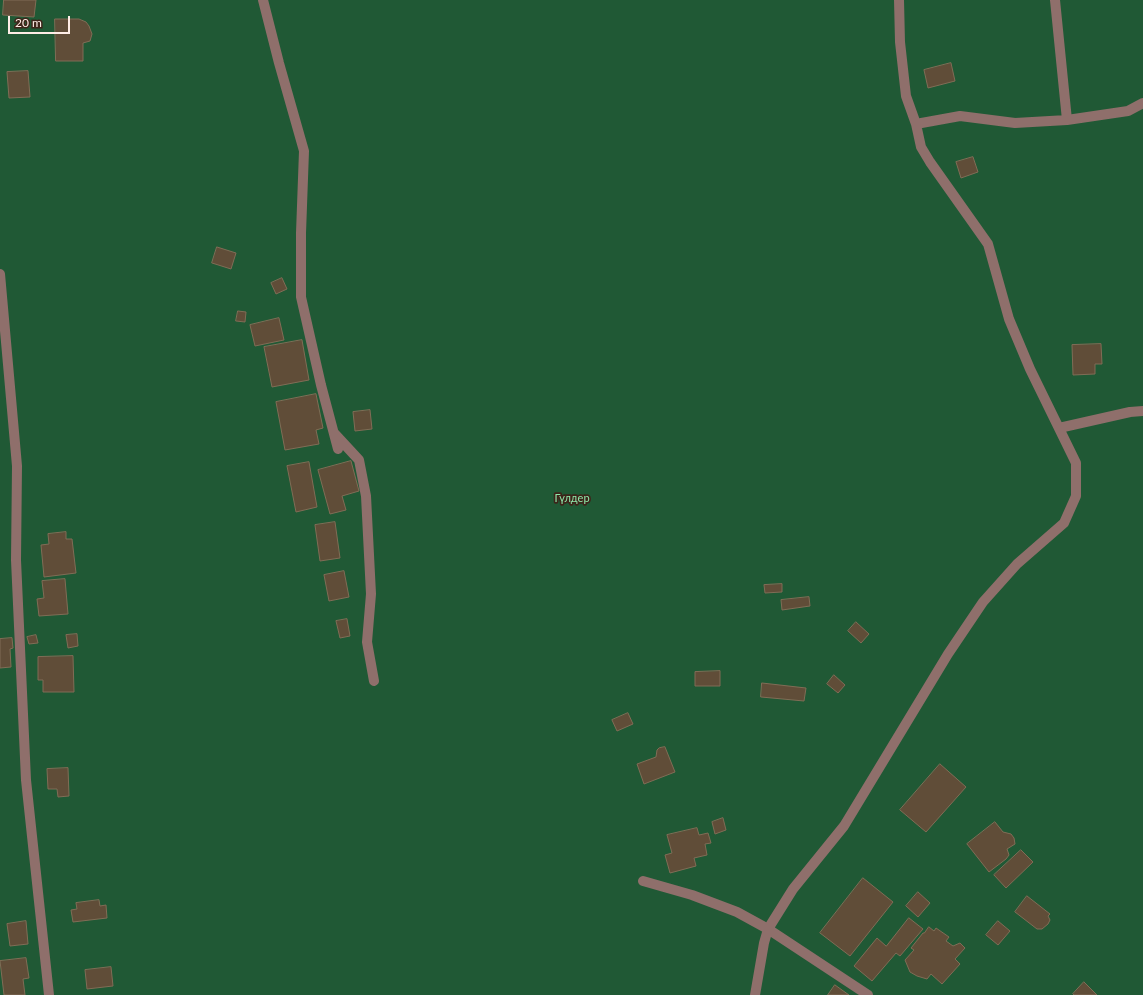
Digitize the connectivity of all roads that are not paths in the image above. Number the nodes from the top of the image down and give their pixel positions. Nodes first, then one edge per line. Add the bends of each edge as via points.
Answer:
1 (263, 0) edge
2 (899, 0) edge
3 (1055, 0) edge
4 (1143, 103) edge
5 (1067, 120) junction
6 (916, 124) junction
7 (0, 274) edge
8 (1143, 411) edge
9 (1059, 428) junction
10 (333, 432) junction
11 (338, 449) dead end
12 (374, 682) dead end
13 (643, 881) dead end
14 (768, 929) junction
15 (49, 995) edge
16 (755, 995) edge
17 (868, 995) edge

1 - 10 street via 304,151 301,297
2 - 6 street via 900,42 906,96
3 - 5 street
4 - 5 street via 1128,111
5 - 6 street via 1015,123 960,116
6 - 9 street via 921,147 930,162 988,244 1009,319
7 - 15 street via 17,466 16,560 26,780
8 - 9 street
9 - 14 street via 1076,463 1076,496 1064,523 1017,564 983,602 948,654 844,826 793,889
10 - 11 street
10 - 12 street via 359,460 366,496 371,594 367,642
13 - 14 street via 692,895 737,912
14 - 16 street
14 - 17 street

